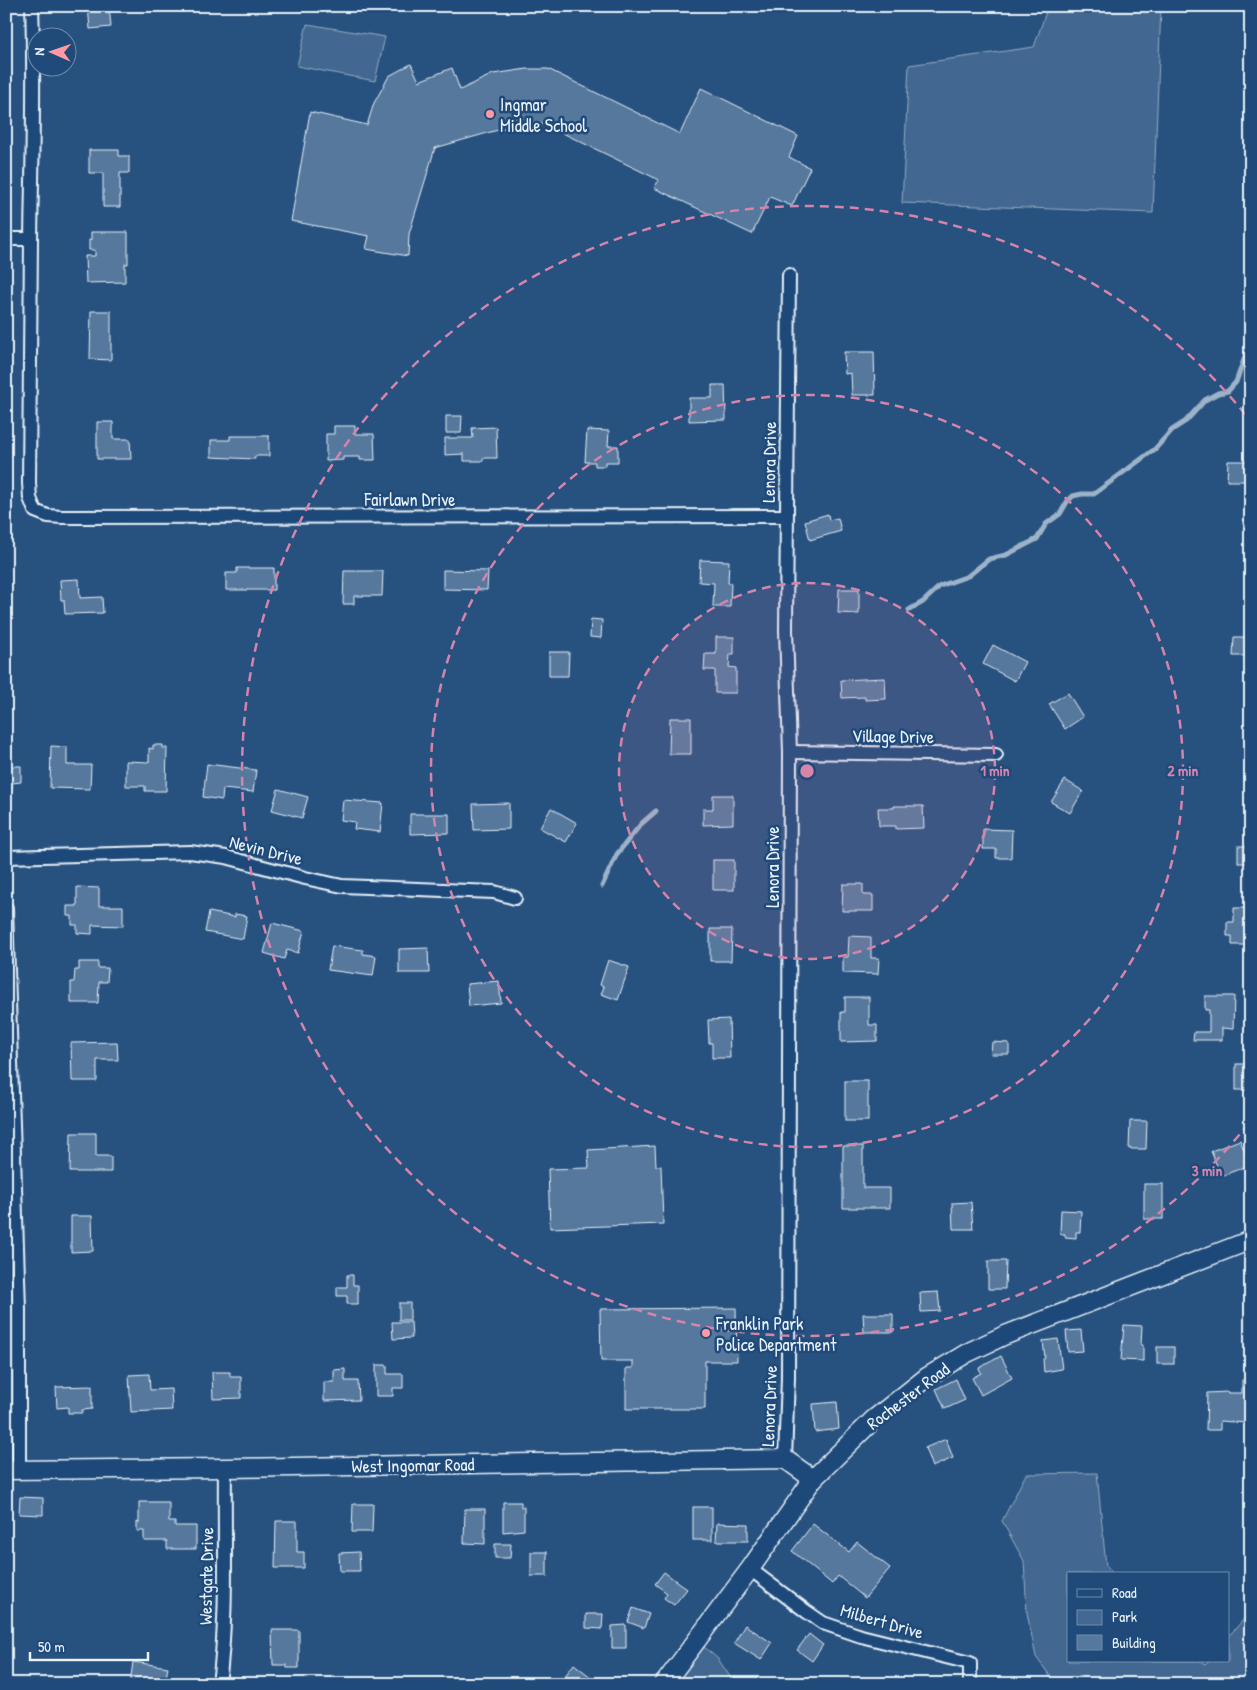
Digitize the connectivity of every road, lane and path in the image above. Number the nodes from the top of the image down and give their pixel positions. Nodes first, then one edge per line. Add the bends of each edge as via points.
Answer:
1 (32, 6) edge
2 (6, 239) edge
3 (31, 239) junction
4 (789, 275) dead end
5 (786, 516) junction
6 (790, 752) junction
7 (996, 755) dead end
8 (6, 857) edge
9 (515, 898) dead end
10 (6, 908) edge
11 (1251, 1240) edge
12 (786, 1459) junction
13 (224, 1468) junction
14 (13, 1470) edge
15 (814, 1479) junction
16 (750, 1569) junction
17 (219, 1684) edge
18 (664, 1684) edge
19 (970, 1684) edge

1 - 3 street via 34,139
2 - 3 street
3 - 5 street, Fairlawn Drive via 29,482 35,511 48,516
4 - 5 street, Lenora Drive
5 - 6 street, Lenora Drive
6 - 7 street, Village Drive
6 - 12 street, Lenora Drive
8 - 9 street, Nevin Drive via 190,852 226,857 342,886 494,892
10 - 14 street via 19,1309
11 - 15 street, Rochester Road via 1048,1317 967,1353 927,1377 874,1419
12 - 13 street, West Ingomar Road
12 - 15 street
13 - 14 street, West Ingomar Road
13 - 17 street, Westgate Drive via 224,1589
15 - 16 street, Rochester Road
16 - 18 street, Rochester Road
16 - 19 street, Milbert Drive via 823,1623 861,1636 970,1663

